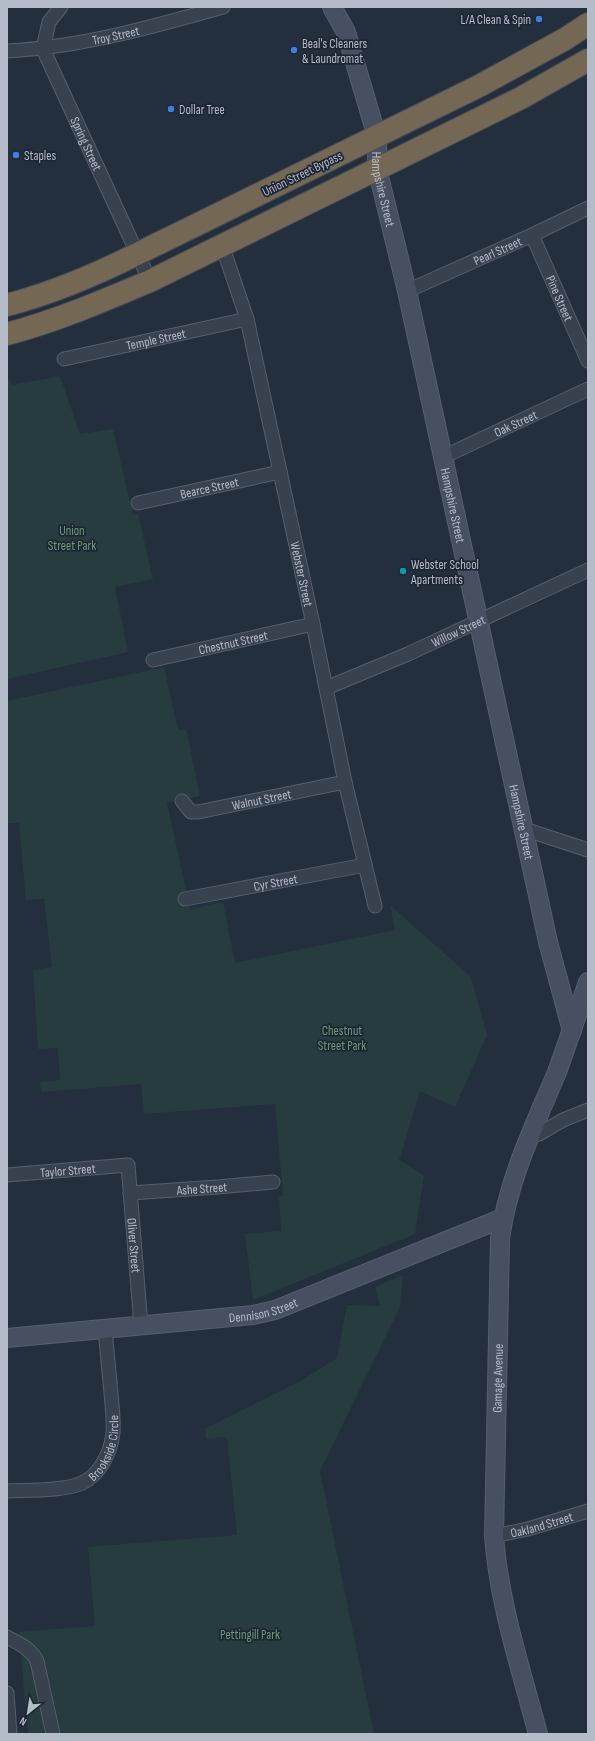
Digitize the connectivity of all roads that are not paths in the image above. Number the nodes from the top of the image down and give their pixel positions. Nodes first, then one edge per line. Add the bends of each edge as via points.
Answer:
1 (61, 7) edge
2 (223, 7) edge
3 (332, 7) edge
4 (588, 24) edge
5 (43, 49) junction
6 (7, 51) edge
7 (588, 60) edge
8 (377, 137) junction
9 (377, 168) junction
10 (588, 208) edge
11 (532, 236) junction
12 (222, 245) junction
13 (137, 254) junction
14 (150, 281) junction
15 (407, 291) junction
16 (7, 305) edge
17 (247, 319) junction
18 (7, 334) edge
19 (64, 359) dead end
20 (588, 361) edge
21 (588, 389) edge
22 (443, 458) junction
23 (280, 472) junction
24 (138, 503) dead end
25 (588, 570) edge
26 (478, 621) junction
27 (313, 624) junction
28 (153, 660) dead end
29 (326, 688) junction
30 (345, 782) junction
31 (182, 801) dead end
32 (524, 829) junction
33 (588, 850) edge
34 (365, 865) junction
35 (185, 899) dead end
36 (375, 906) dead end
37 (588, 982) edge
38 (572, 1031) junction
39 (588, 1110) edge
40 (529, 1137) junction
41 (128, 1165) joint
42 (7, 1175) edge
43 (273, 1182) dead end
44 (130, 1192) junction
45 (503, 1218) junction
46 (141, 1326) junction
47 (105, 1330) junction
48 (7, 1338) edge
49 (7, 1491) edge
50 (588, 1511) edge
51 (494, 1536) junction
52 (7, 1637) edge
53 (7, 1693) edge
54 (10, 1734) edge
55 (53, 1734) edge
56 (538, 1734) edge

1 - 5 street via 49,22
2 - 5 street, Troy Street via 119,35
3 - 8 street, Hampshire Street via 346,32
4 - 8 highway, Union Street Bypass via 479,86
5 - 6 street, Troy Street
5 - 13 street, Spring Street
7 - 9 highway via 521,98
8 - 9 street, Hampshire Street
8 - 13 highway, Union Street Bypass
9 - 12 highway
9 - 15 street, Hampshire Street
10 - 11 street, Pearl Street
11 - 15 street, Pearl Street
11 - 20 street, Pine Street
12 - 14 highway
12 - 17 street, Webster Street
13 - 14 street, Spring Street
13 - 16 highway, Union Street Bypass via 87,278
14 - 18 highway via 93,305
15 - 22 street, Hampshire Street
17 - 19 street, Temple Street
17 - 23 street, Webster Street
21 - 22 street, Oak Street
22 - 26 street, Hampshire Street
23 - 24 street, Bearce Street
23 - 27 street, Webster Street
25 - 26 street, Willow Street
26 - 29 street, Willow Street
26 - 32 street, Hampshire Street
27 - 28 street, Chestnut Street
27 - 29 street, Webster Street
29 - 30 street, Webster Street
30 - 31 street, Walnut Street via 198,812 191,812
30 - 34 street, Webster Street
32 - 33 street
32 - 38 street, Hampshire Street via 548,942
34 - 35 street, Cyr Street
34 - 36 street, Webster Street
37 - 38 street, Gamage Avenue
38 - 40 street, Gamage Avenue
39 - 40 street
40 - 45 street, Gamage Avenue via 508,1195
41 - 42 street, Taylor Street
41 - 44 street, Oliver Street
43 - 44 street, Ashe Street
44 - 46 street, Oliver Street
45 - 46 street, Dennison Street via 275,1310 253,1315
45 - 51 street, Gamage Avenue via 500,1239
46 - 47 street, Dennison Street
47 - 48 street, Dennison Street
47 - 49 street, Brookside Circle via 113,1434 99,1469 81,1484
50 - 51 street, Oakland Street via 528,1530
51 - 56 street, Gamage Avenue via 500,1585
52 - 55 street via 34,1654
53 - 54 street

